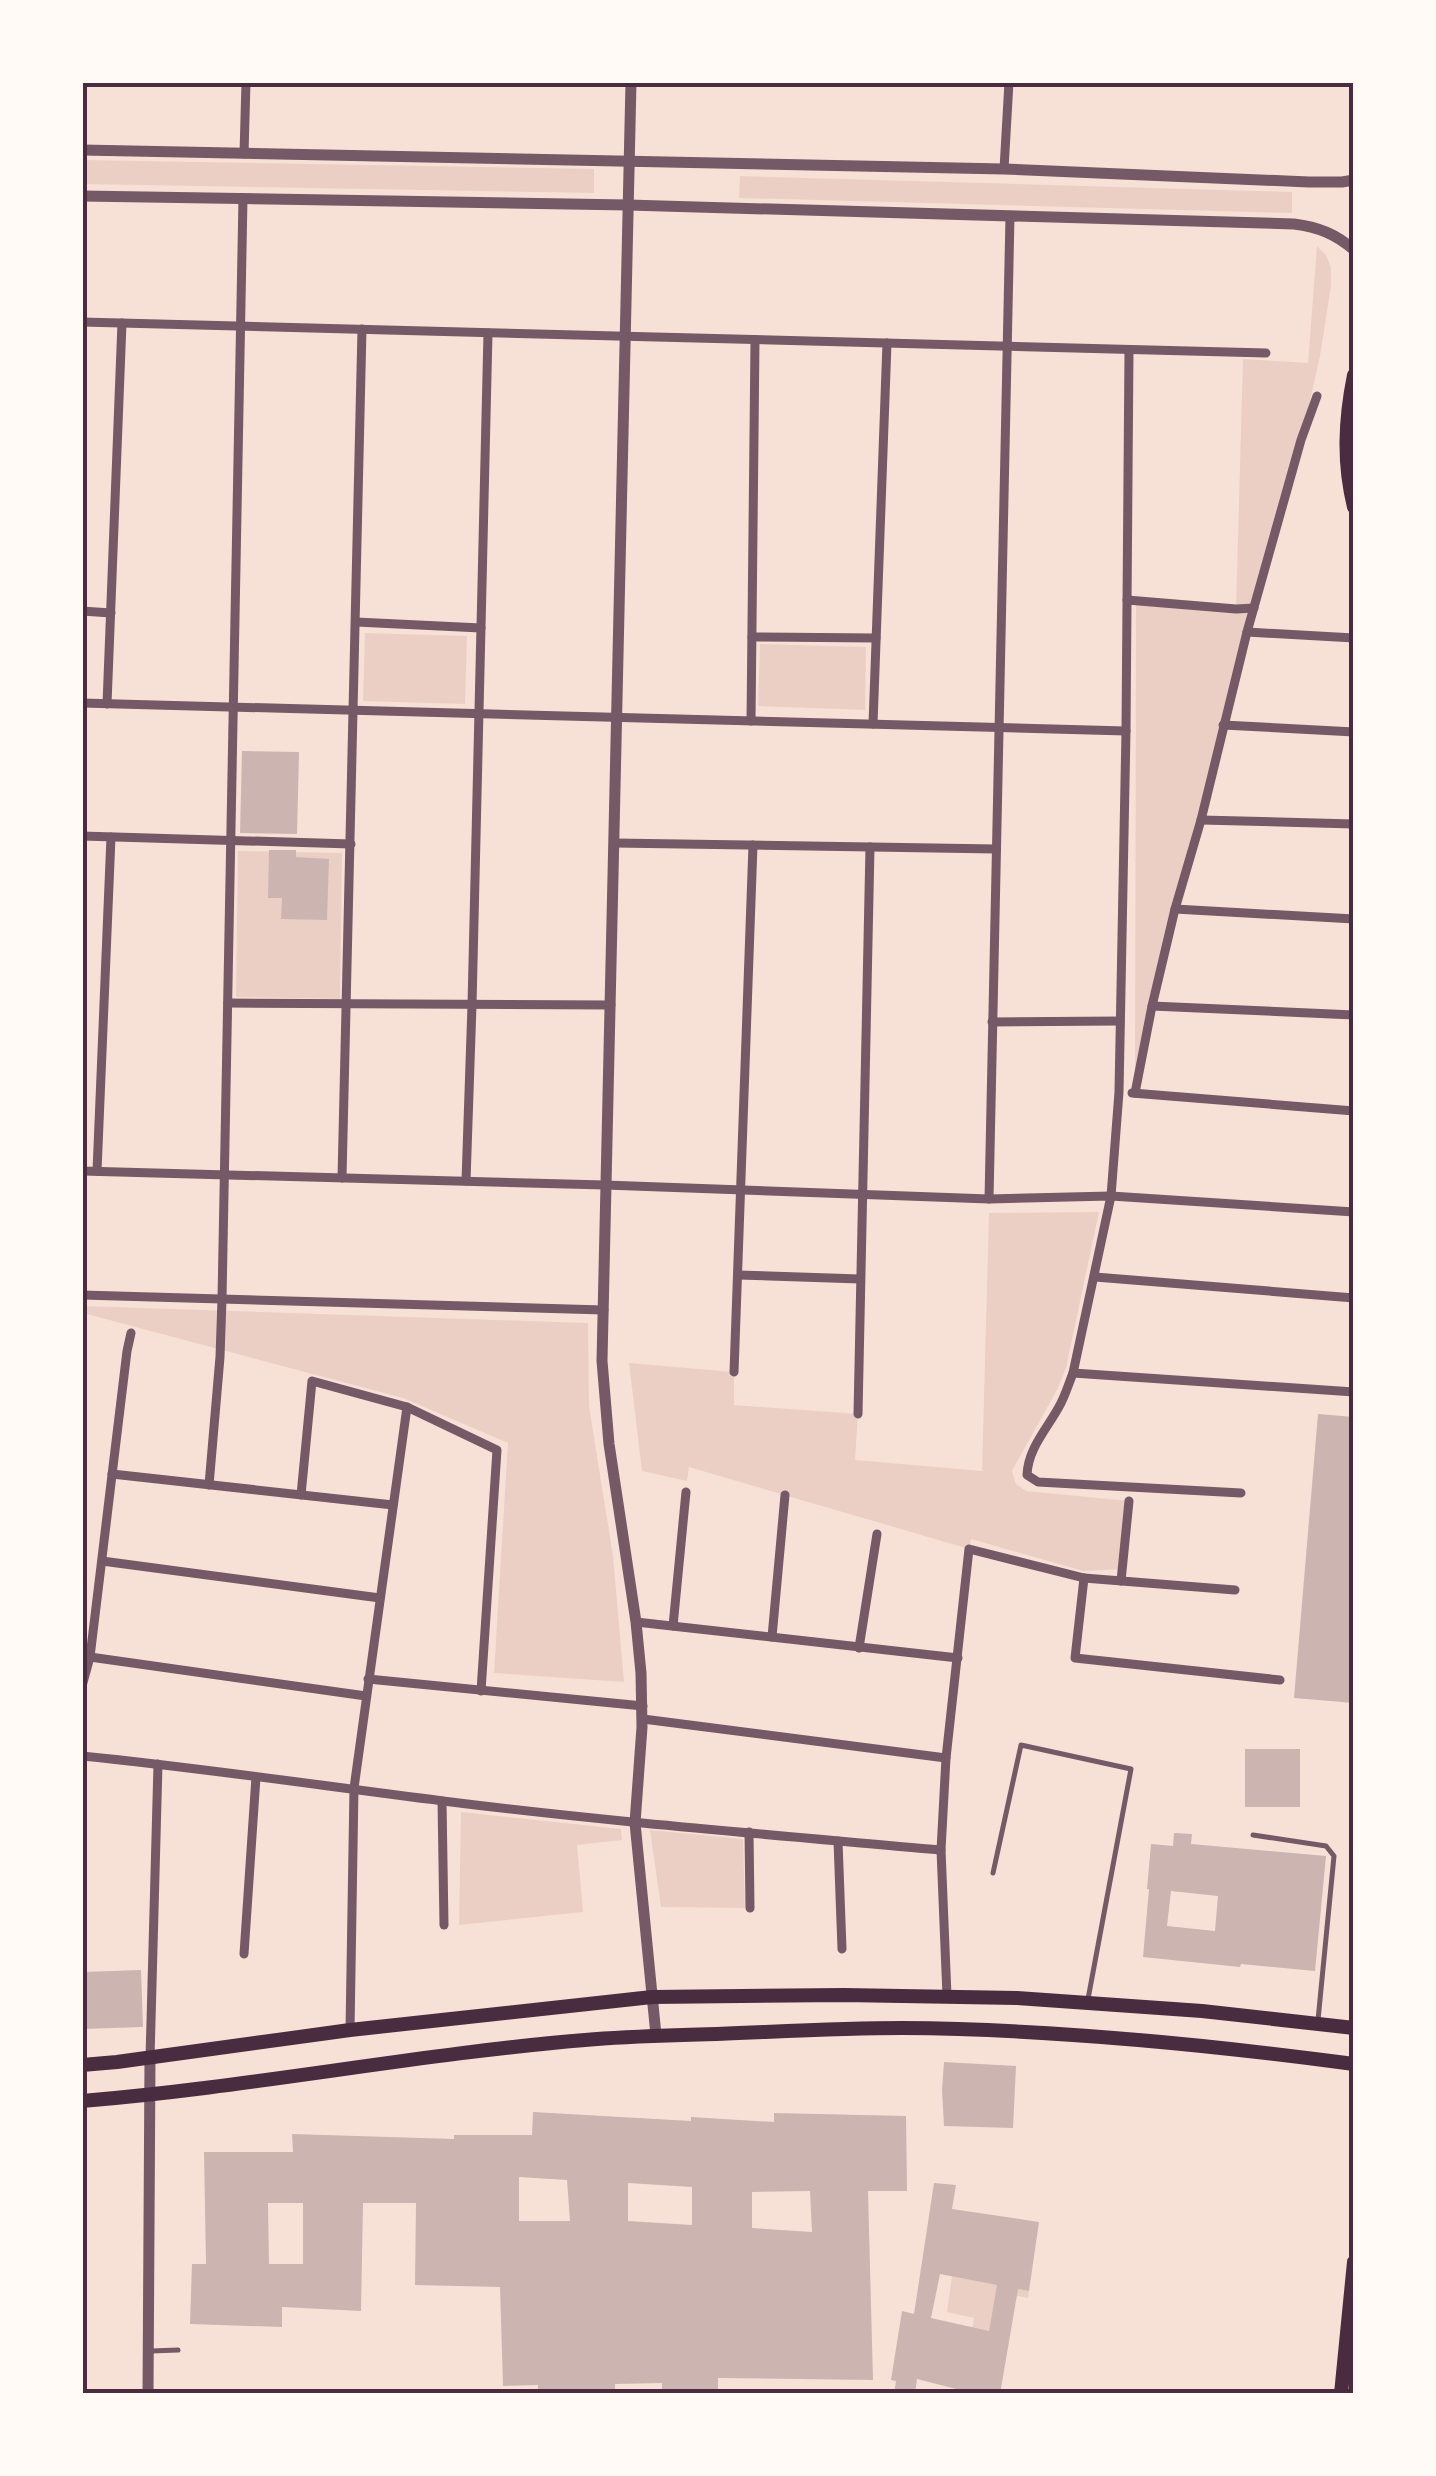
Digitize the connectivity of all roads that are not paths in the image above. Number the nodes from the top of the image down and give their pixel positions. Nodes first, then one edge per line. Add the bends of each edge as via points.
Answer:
1 (246, 82) edge
2 (631, 82) edge
3 (1009, 82) edge
4 (82, 150) edge
5 (244, 154) junction
6 (629, 163) junction
7 (1004, 169) junction
8 (1354, 180) edge
9 (82, 196) edge
10 (243, 198) junction
11 (628, 204) junction
12 (1010, 216) junction
13 (1354, 250) edge
14 (82, 322) edge
15 (122, 323) junction
16 (241, 326) junction
17 (362, 330) junction
18 (488, 333) junction
19 (626, 336) junction
20 (755, 340) junction
21 (887, 344) junction
22 (1007, 346) junction
23 (1129, 350) junction
24 (1266, 353) dead end
25 (1354, 375) edge
26 (1316, 396) dead end
27 (1354, 507) edge
28 (1127, 600) junction
29 (1254, 608) junction
30 (82, 611) edge
31 (110, 612) junction
32 (356, 622) junction
33 (480, 628) junction
34 (1247, 632) junction
35 (752, 637) junction
36 (876, 638) junction
37 (1354, 638) edge
38 (82, 703) edge
39 (107, 704) junction
40 (234, 707) junction
41 (354, 710) junction
42 (479, 714) junction
43 (616, 717) junction
44 (751, 721) junction
45 (873, 724) junction
46 (1222, 725) junction
47 (998, 728) junction
48 (1126, 731) junction
49 (1354, 732) edge
50 (1201, 820) junction
51 (1354, 824) edge
52 (82, 836) edge
53 (111, 837) junction
54 (231, 840) junction
55 (614, 842) junction
56 (351, 844) junction
57 (752, 845) junction
58 (870, 847) junction
59 (996, 850) junction
60 (1175, 908) junction
61 (1354, 919) edge
62 (228, 1002) junction
63 (347, 1004) junction
64 (472, 1004) junction
65 (611, 1006) junction
66 (1152, 1006) junction
67 (1354, 1014) edge
68 (1120, 1021) junction
69 (992, 1022) junction
70 (1119, 1092) junction
71 (1135, 1093) junction
72 (1354, 1111) edge
73 (82, 1171) edge
74 (96, 1171) junction
75 (224, 1175) junction
76 (342, 1178) junction
77 (466, 1181) junction
78 (605, 1184) junction
79 (741, 1190) junction
80 (862, 1194) junction
81 (1111, 1196) junction
82 (989, 1199) junction
83 (1354, 1212) edge
84 (738, 1275) junction
85 (1095, 1278) junction
86 (860, 1279) junction
87 (82, 1295) edge
88 (1354, 1298) edge
89 (222, 1299) junction
90 (604, 1310) junction
91 (132, 1333) dead end
92 (734, 1372) dead end
93 (1073, 1372) junction
94 (1354, 1392) edge
95 (407, 1407) junction
96 (858, 1414) dead end
97 (112, 1474) junction
98 (209, 1484) junction
99 (686, 1492) dead end
100 (1241, 1492) dead end
101 (301, 1495) junction
102 (784, 1495) dead end
103 (1128, 1501) dead end
104 (393, 1506) junction
105 (877, 1534) dead end
106 (102, 1561) junction
107 (1084, 1578) junction
108 (1120, 1581) junction
109 (1235, 1590) dead end
110 (380, 1598) junction
111 (636, 1622) junction
112 (82, 1623) edge
113 (94, 1625) junction
114 (673, 1626) junction
115 (772, 1637) junction
116 (859, 1648) junction
117 (90, 1657) junction
118 (958, 1658) junction
119 (368, 1679) junction
120 (1280, 1680) dead end
121 (82, 1686) edge
122 (481, 1690) junction
123 (366, 1696) junction
124 (643, 1713) junction
125 (82, 1756) edge
126 (946, 1758) junction
127 (158, 1764) junction
128 (256, 1778) junction
129 (354, 1788) junction
130 (442, 1801) junction
131 (634, 1823) junction
132 (749, 1832) junction
133 (1252, 1835) dead end
134 (838, 1840) junction
135 (941, 1850) junction
136 (993, 1873) dead end
137 (750, 1908) dead end
138 (444, 1925) dead end
139 (842, 1950) dead end
140 (244, 1954) dead end
141 (947, 1996) junction
142 (652, 1997) junction
143 (1087, 2002) junction
144 (1317, 2023) junction
145 (1354, 2028) edge
146 (350, 2030) junction
147 (656, 2035) junction
148 (150, 2058) junction
149 (82, 2064) edge
150 (1354, 2064) edge
151 (149, 2094) junction
152 (82, 2100) edge
153 (1354, 2262) edge
154 (178, 2350) dead end
155 (148, 2351) junction
156 (148, 2394) edge
157 (1341, 2394) edge

1 - 5 street
2 - 6 street
3 - 7 street
4 - 5 street
5 - 6 street
6 - 7 street
6 - 11 street
7 - 8 street
9 - 10 street
10 - 11 street
10 - 16 street
11 - 12 street
11 - 19 street
12 - 13 street via 1294,224 1329,232
12 - 22 street
14 - 15 street
15 - 16 street
15 - 31 street
16 - 17 street
16 - 40 street
17 - 18 street
17 - 32 street
18 - 19 street
18 - 33 street
19 - 20 street
19 - 43 street
20 - 21 street
20 - 35 street
21 - 22 street
21 - 36 street
22 - 23 street
22 - 47 street
23 - 24 street
23 - 28 street
25 - 27 main road via 1345,425
26 - 29 street
28 - 29 street
28 - 48 street
29 - 34 street
30 - 31 street
31 - 39 street
32 - 33 street
32 - 41 street
33 - 42 street
34 - 37 street
34 - 46 street
35 - 36 street
35 - 44 street
36 - 45 street
38 - 39 street
39 - 40 street
40 - 41 street
40 - 54 street
41 - 42 street
41 - 56 street
42 - 43 street
42 - 64 street
43 - 44 street
43 - 55 street
44 - 45 street
45 - 47 street
46 - 49 street
46 - 50 street
47 - 48 street
47 - 59 street
48 - 68 street
50 - 51 street
50 - 60 street
52 - 53 street
53 - 54 street
53 - 74 street
54 - 56 street
54 - 62 street
55 - 57 street
55 - 65 street
56 - 63 street
57 - 58 street
57 - 79 street
58 - 59 street
58 - 80 street
59 - 69 street
60 - 61 street
60 - 66 street
62 - 63 street
62 - 75 street
63 - 64 street
63 - 76 street
64 - 65 street
64 - 77 street
65 - 78 street
66 - 67 street
66 - 71 street
68 - 69 street
68 - 70 street
69 - 82 street
70 - 71 street
70 - 81 street
71 - 72 street
73 - 74 street
74 - 75 street
75 - 76 street
75 - 89 street
76 - 77 street
77 - 78 street
78 - 79 street
78 - 90 street
79 - 80 street
79 - 84 street
80 - 82 street
80 - 86 street
81 - 82 street
81 - 83 street
81 - 85 street
84 - 86 street
84 - 92 street
85 - 88 street
85 - 93 street
86 - 96 street
87 - 89 street
89 - 90 street
89 - 98 street
90 - 111 street via 609,1444
91 - 97 street
93 - 94 street
93 - 100 street via 1032,1450 1026,1476 1038,1482
95 - 101 street via 312,1381
95 - 104 street
95 - 122 street via 497,1450
97 - 98 street
97 - 106 street
98 - 101 street
99 - 114 street
101 - 104 street
102 - 115 street
103 - 108 street
104 - 110 street
105 - 116 street
106 - 110 street
106 - 113 street
107 - 108 street
107 - 118 street via 970,1548
107 - 120 street via 1075,1658
108 - 109 street
110 - 119 street
111 - 114 street
111 - 124 street
112 - 113 street
113 - 117 street
114 - 115 street
115 - 116 street
116 - 118 street
117 - 121 street
117 - 123 street
118 - 126 street
119 - 122 street
119 - 123 street
122 - 124 street
123 - 129 street
124 - 126 street
124 - 131 street
125 - 127 street
126 - 135 street
127 - 128 street
127 - 148 street
128 - 129 street
128 - 140 street
129 - 130 street
129 - 146 street
130 - 131 street
130 - 138 street
131 - 132 street
131 - 142 street
132 - 134 street
132 - 137 street
133 - 144 lane via 1326,1846 1334,1856
134 - 135 street
134 - 139 street
135 - 141 street
136 - 143 lane via 1021,1745 1131,1769
141 - 142 main road
141 - 143 main road
142 - 146 main road
142 - 147 street
143 - 144 main road
144 - 145 main road
146 - 148 main road
147 - 150 main road via 997,2030
147 - 151 main road
148 - 149 main road
148 - 151 street
151 - 152 main road
151 - 155 street
153 - 157 main road
154 - 155 lane
155 - 156 street

